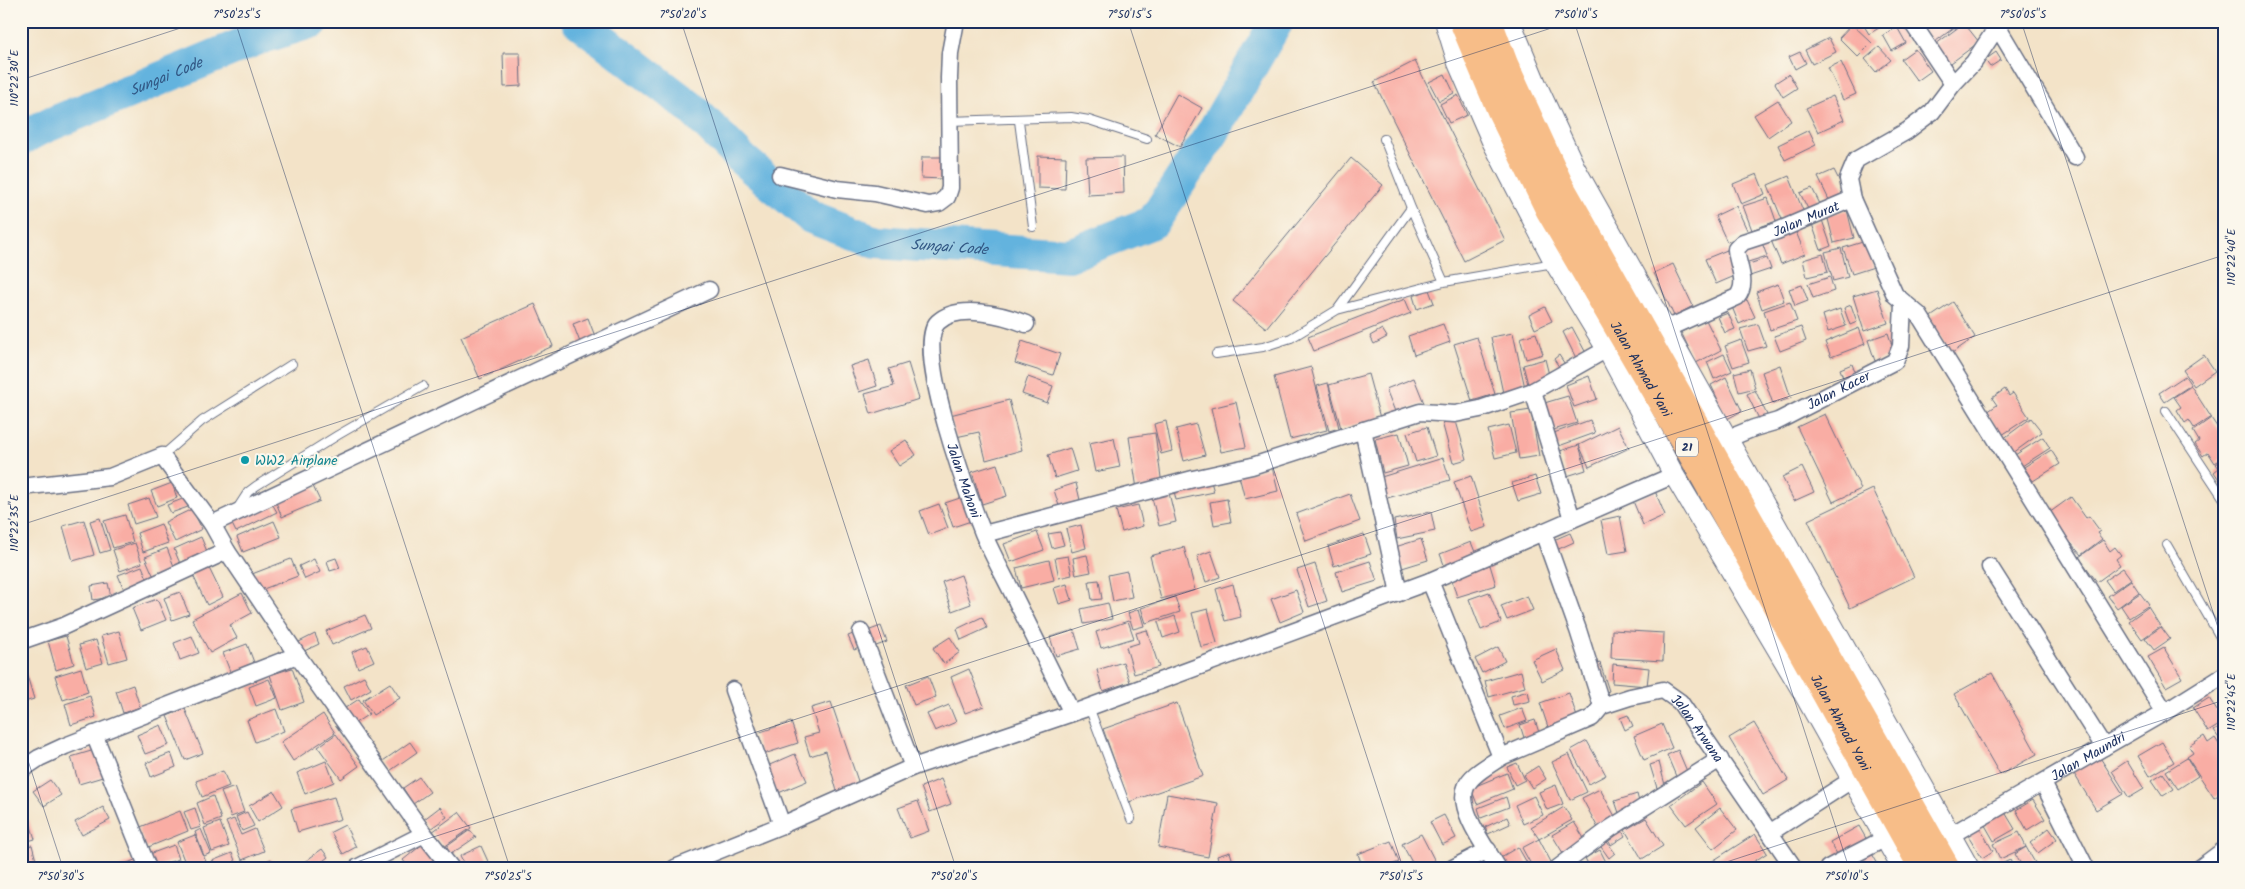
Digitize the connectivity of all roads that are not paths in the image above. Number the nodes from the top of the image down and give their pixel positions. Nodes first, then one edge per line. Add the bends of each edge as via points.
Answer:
1 (956, 21) edge
2 (1445, 21) edge
3 (1462, 21) edge
4 (1489, 21) edge
5 (1510, 21) edge
6 (1910, 21) edge
7 (1999, 24) edge
8 (1953, 84) junction
9 (1018, 120) junction
10 (949, 121) junction
11 (1384, 138) dead end
12 (1147, 139) dead end
13 (2075, 157) dead end
14 (780, 176) dead end
15 (1852, 199) junction
16 (1411, 208) junction
17 (1033, 227) dead end
18 (1555, 263) junction
19 (1444, 282) junction
20 (709, 290) dead end
21 (1903, 304) junction
22 (1337, 310) junction
23 (1026, 324) dead end
24 (1666, 329) junction
25 (1607, 349) junction
26 (1216, 354) dead end
27 (292, 364) dead end
28 (423, 386) dead end
29 (1533, 391) junction
30 (2166, 411) dead end
31 (1362, 430) junction
32 (1708, 445) junction
33 (162, 456) junction
34 (1674, 475) junction
35 (21, 487) edge
36 (2224, 499) edge
37 (234, 515) junction
38 (1572, 519) junction
39 (212, 524) junction
40 (1543, 532) junction
41 (984, 534) junction
42 (2167, 545) dead end
43 (227, 551) junction
44 (1990, 567) dead end
45 (1430, 581) junction
46 (1399, 593) junction
47 (861, 632) dead end
48 (21, 641) edge
49 (2224, 644) edge
50 (297, 655) junction
51 (2224, 675) edge
52 (1812, 689) junction
53 (734, 690) dead end
54 (1602, 706) junction
55 (1089, 707) junction
56 (2165, 712) junction
57 (1072, 713) junction
58 (94, 734) junction
59 (2104, 747) junction
60 (1501, 757) junction
61 (1720, 758) junction
62 (913, 767) junction
63 (21, 770) edge
64 (1853, 779) junction
65 (2043, 783) junction
66 (1131, 819) dead end
67 (782, 825) junction
68 (1771, 832) junction
69 (424, 834) junction
70 (1951, 835) junction
71 (1886, 838) junction
72 (1488, 850) junction
73 (2224, 850) edge
74 (148, 868) edge
75 (357, 868) edge
76 (451, 868) edge
77 (675, 868) edge
78 (1453, 868) edge
79 (1498, 868) edge
80 (1558, 868) edge
81 (1794, 868) edge
82 (1828, 868) edge
83 (1902, 868) edge
84 (1922, 868) edge
85 (1947, 868) edge
86 (1969, 868) edge
87 (2086, 868) edge
88 (2200, 868) edge

1 - 10 street via 950,53
2 - 18 street via 1458,63 1492,141
3 - 32 highway, Jalan Ahmad Yani / 21 via 1500,111 1549,210
4 - 32 highway, Jalan Ahmad Yani / 21 via 1504,64 1560,186
5 - 24 street via 1575,168
6 - 8 street
7 - 8 street, Jalan Murat via 1974,62
7 - 13 street
8 - 15 street, Jalan Murat via 1932,112 1907,131 1856,160 1848,179
9 - 10 lane
9 - 12 lane via 1071,117
9 - 17 lane
10 - 14 street via 950,188 939,203 921,204
11 - 16 lane
15 - 21 street via 1895,295
15 - 24 street, Jalan Murat via 1777,232 1743,242 1736,249 1744,284 1738,297
16 - 19 lane
16 - 22 lane
18 - 19 lane
18 - 25 street
19 - 22 lane
20 - 37 street
21 - 32 street, Jalan Kacer via 1901,346 1895,361 1778,421
21 - 56 street via 1919,315
22 - 26 lane via 1292,338 1263,347
23 - 41 street, Jalan Mahoni via 990,312 965,313 938,322 932,335 936,388 945,424
24 - 32 street
25 - 29 street
25 - 34 street
27 - 33 lane via 202,421
28 - 37 lane via 256,486 248,492
29 - 31 street via 1469,411 1455,414 1420,412
29 - 38 street
30 - 36 lane
31 - 41 street via 1252,466
31 - 46 street
32 - 52 highway, Jalan Ahmad Yani / 21
32 - 70 street
32 - 85 highway, Jalan Ahmad Yani / 21
33 - 35 street via 110,477
33 - 39 street
34 - 38 street
34 - 52 street
37 - 39 street
38 - 40 street
39 - 43 street
40 - 45 street
40 - 54 street
41 - 57 street, Jalan Mahoni
42 - 49 lane
43 - 48 street via 64,626
43 - 50 street
44 - 59 street
45 - 46 street
45 - 60 street
46 - 55 street
47 - 62 street
50 - 58 street
50 - 69 street
51 - 56 street, Jalan Maundri
52 - 64 street
52 - 84 highway, Jalan Ahmad Yani / 21
53 - 67 street
54 - 60 street, Jalan Arwana via 1592,718
54 - 61 street, Jalan Arwana via 1663,690 1680,702
55 - 57 street
55 - 66 lane
56 - 59 street, Jalan Maundri
57 - 62 street
58 - 63 street via 39,758
58 - 74 street
59 - 65 street, Jalan Maundri
60 - 72 street, Jalan Arwana via 1473,778 1466,788 1464,804
61 - 68 street, Jalan Arwana
61 - 80 street via 1611,828
62 - 67 street
64 - 68 street
64 - 71 street
65 - 70 street, Jalan Maundri
65 - 87 street
67 - 77 street
68 - 81 street, Jalan Arwana
69 - 75 street
69 - 76 street
70 - 86 street
71 - 82 street
71 - 83 street
72 - 78 street
72 - 79 street, Jalan Arwana
73 - 88 street

